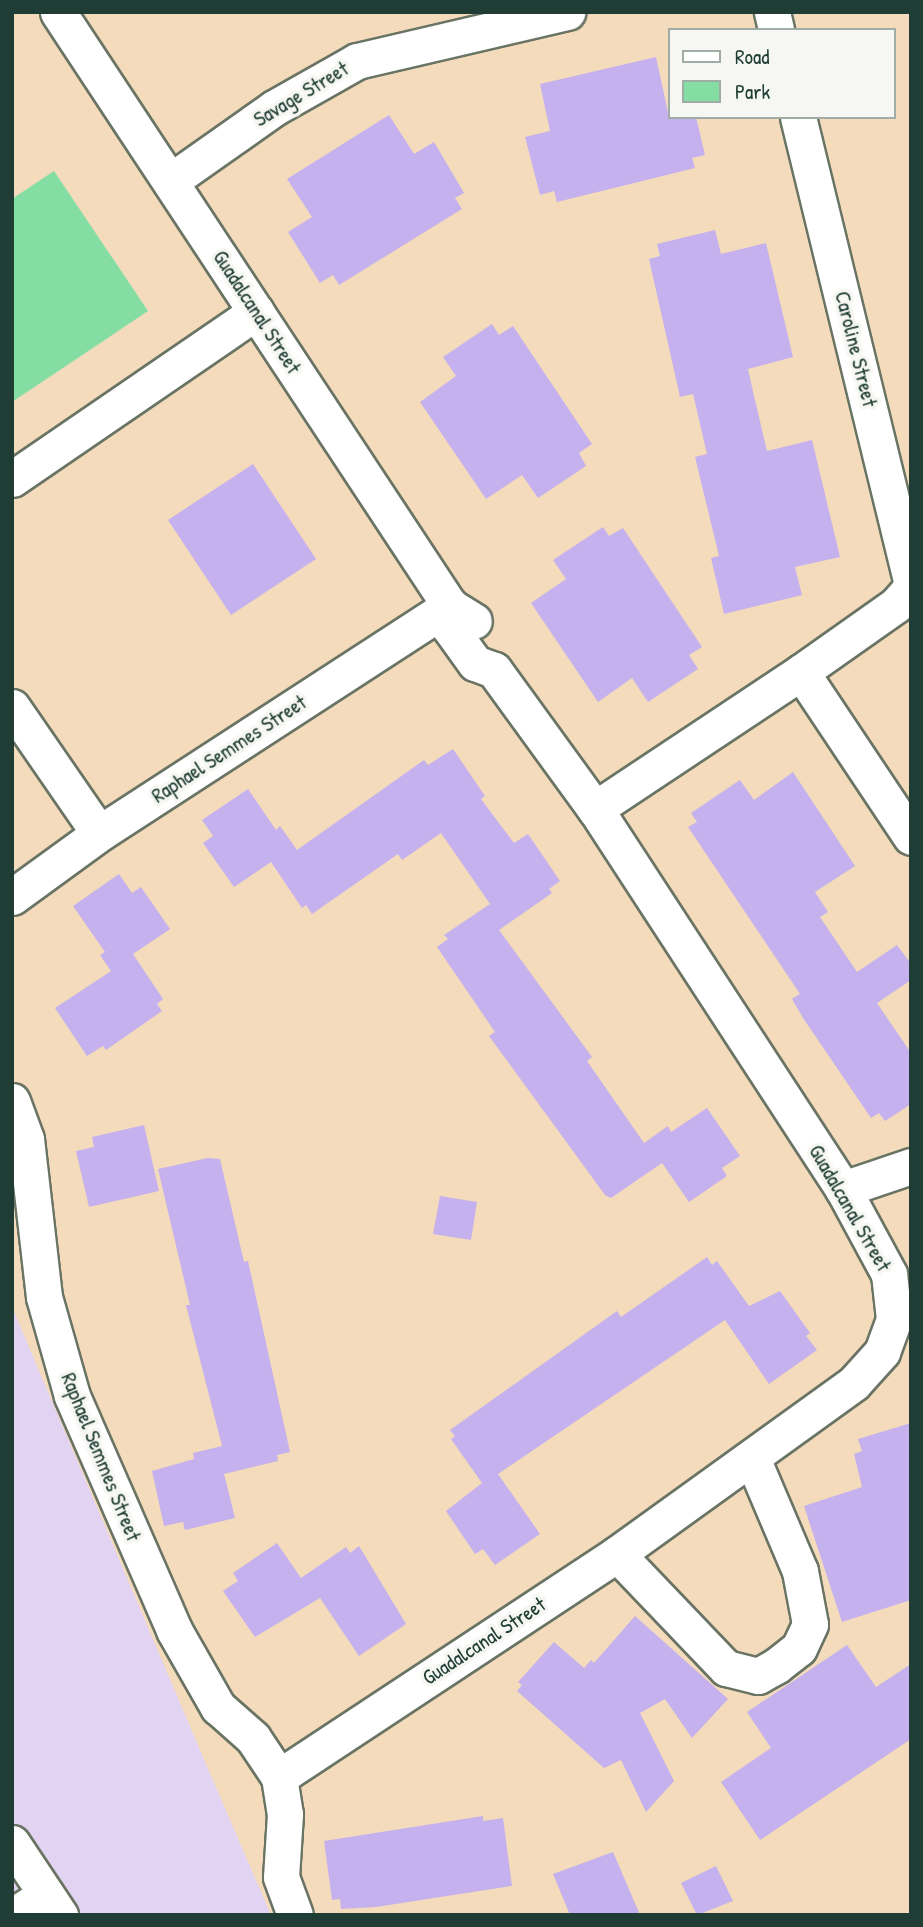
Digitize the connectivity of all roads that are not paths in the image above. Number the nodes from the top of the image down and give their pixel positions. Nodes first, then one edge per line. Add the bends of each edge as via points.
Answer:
1 (58, 12) edge
2 (568, 12) edge
3 (798, 119) edge
4 (172, 180) junction
5 (256, 312) junction
6 (12, 479) edge
7 (911, 582) edge
8 (911, 588) edge
9 (453, 609) junction
10 (801, 672) junction
11 (12, 707) edge
12 (594, 809) junction
13 (99, 834) junction
14 (911, 837) edge
15 (12, 897) edge
16 (12, 1101) edge
17 (911, 1166) edge
18 (843, 1189) junction
19 (21, 1195) edge
20 (752, 1458) junction
21 (617, 1554) junction
22 (279, 1777) junction
23 (12, 1843) edge
24 (53, 1904) edge
25 (13, 1915) edge
26 (295, 1915) edge

1 - 4 street, Guadalcanal Street
2 - 4 street, Savage Street via 357,61 274,108
3 - 7 street, Caroline Street
4 - 5 street, Guadalcanal Street
5 - 6 street
5 - 9 street, Guadalcanal Street
8 - 10 street via 896,605
9 - 12 street, Guadalcanal Street via 470,615 493,648 494,670
9 - 13 street, Raphael Semmes Street
10 - 12 street
10 - 14 street
11 - 13 street
12 - 18 street, Guadalcanal Street
13 - 15 street, Raphael Semmes Street
16 - 19 street, Raphael Semmes Street via 26,1139
17 - 18 street
18 - 20 street, Guadalcanal Street via 889,1274 895,1299 888,1340 854,1383
19 - 22 street, Raphael Semmes Street via 72,1396 174,1630 218,1707 253,1738
20 - 21 street, Guadalcanal Street
20 - 21 street via 800,1571 810,1624 799,1648 776,1666 758,1676 726,1668
21 - 22 street, Guadalcanal Street
22 - 26 street via 285,1814 281,1877
23 - 24 street
24 - 25 street

